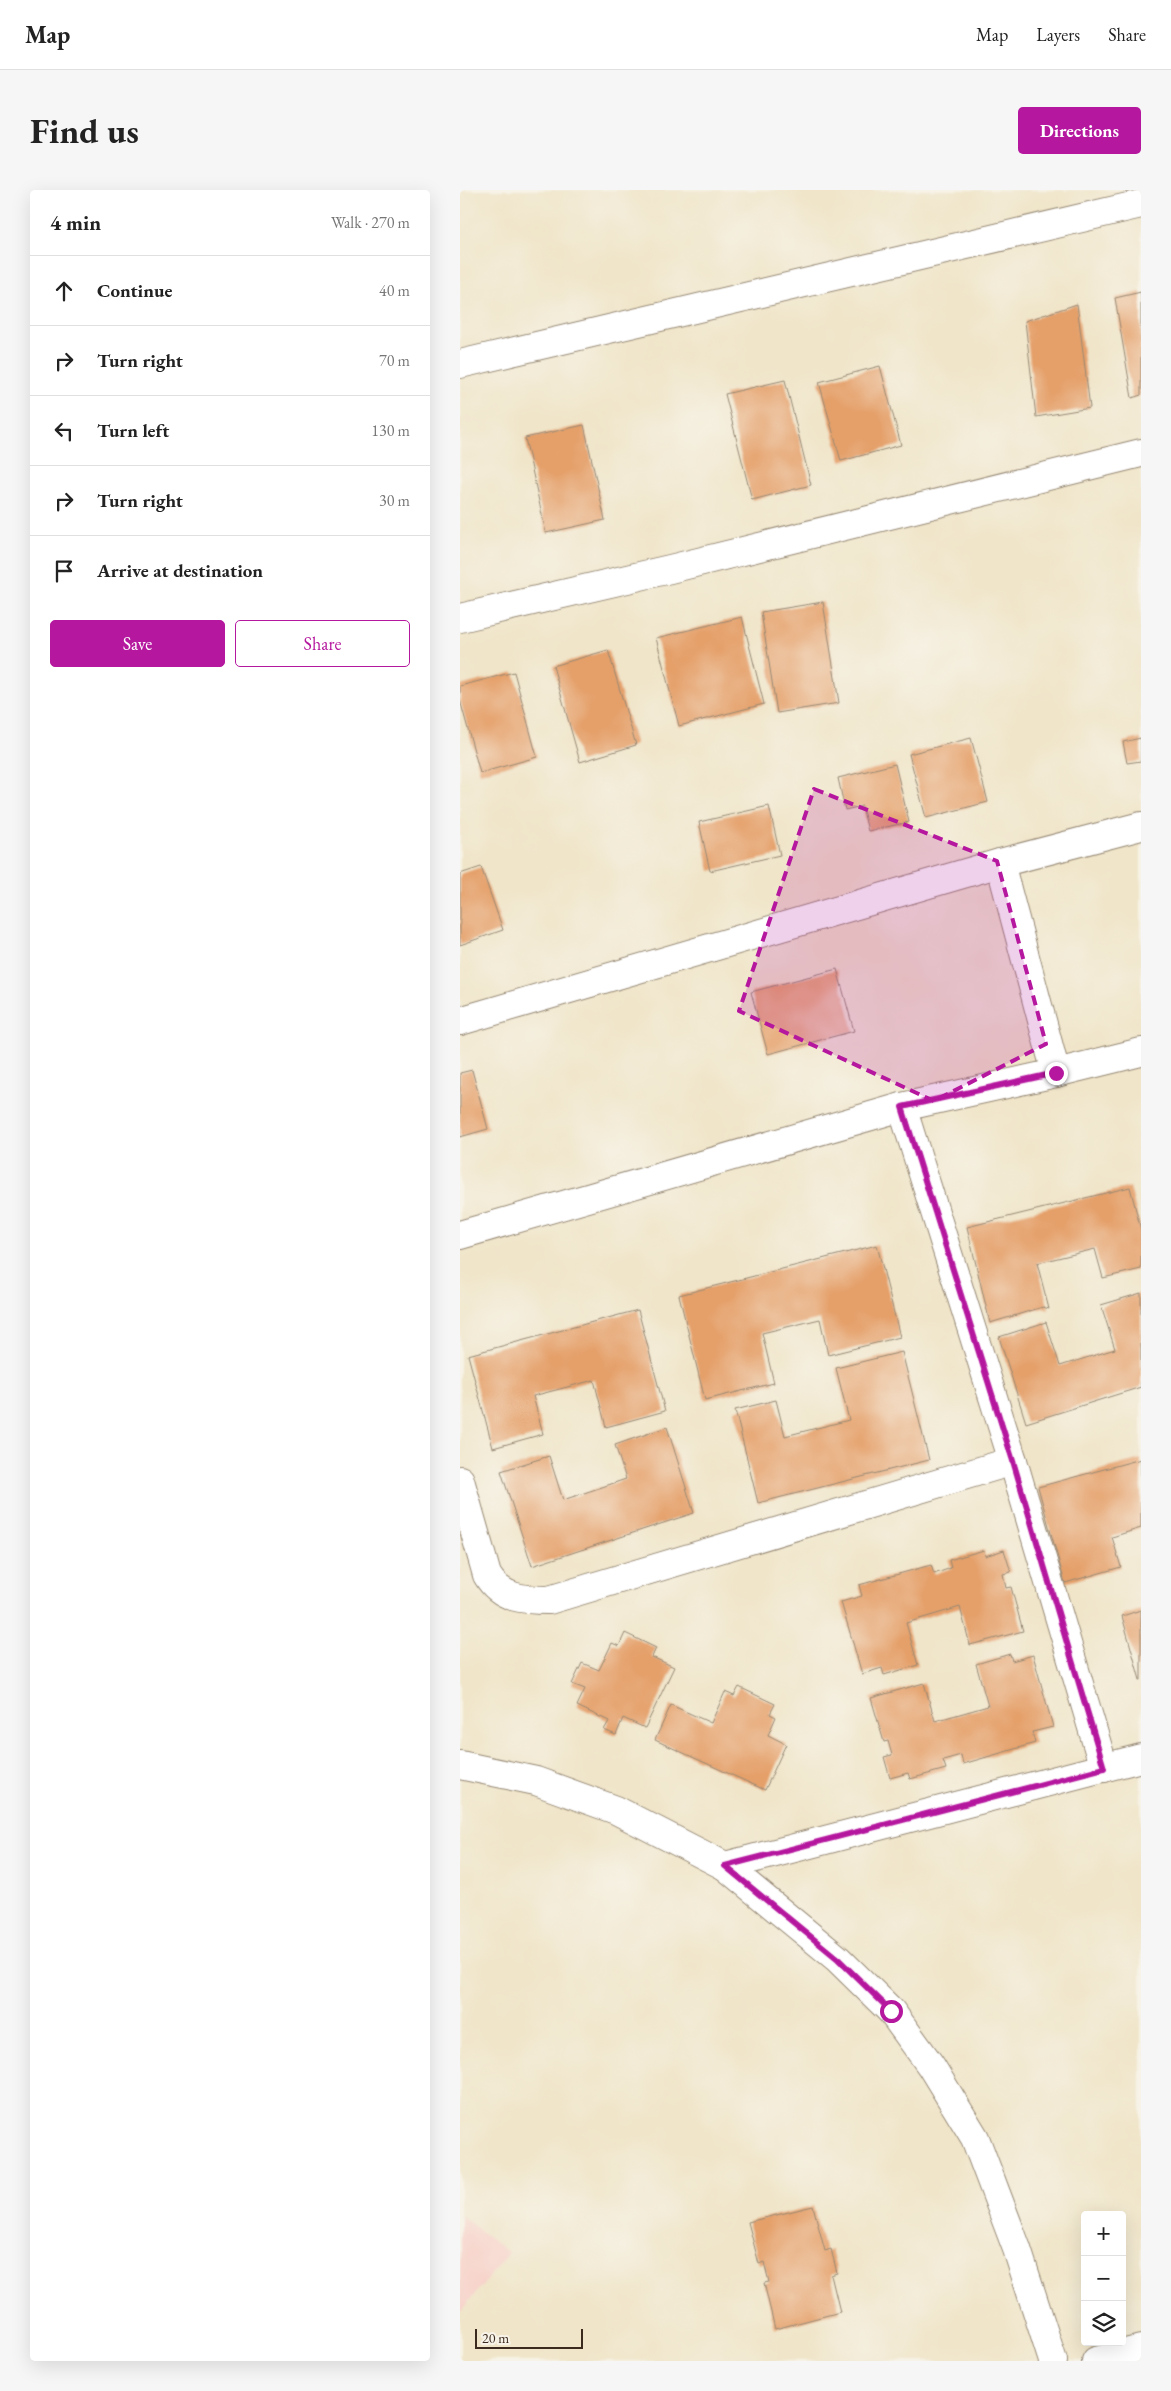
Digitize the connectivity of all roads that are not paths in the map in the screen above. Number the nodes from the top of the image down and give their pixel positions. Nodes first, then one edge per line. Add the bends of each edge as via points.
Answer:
1 (1141, 204) edge
2 (460, 364) edge
3 (1141, 454) edge
4 (460, 618) edge
5 (1141, 826) edge
6 (1000, 863) junction
7 (460, 1021) edge
8 (1141, 1052) edge
9 (1056, 1073) junction
10 (902, 1107) junction
11 (460, 1235) edge
12 (1013, 1461) junction
13 (460, 1480) edge
14 (1141, 1758) edge
15 (460, 1764) edge
16 (1104, 1768) junction
17 (725, 1866) junction
18 (1141, 2349) edge
19 (1053, 2361) edge
20 (1096, 2361) edge

1 - 2 street
3 - 4 street
5 - 6 street
6 - 7 street
6 - 9 street
8 - 9 street
9 - 10 street
10 - 11 street
10 - 12 street
12 - 13 street via 549,1600 513,1597 492,1585
12 - 16 street
14 - 16 street
15 - 17 street via 536,1782 616,1810
16 - 17 street
17 - 19 street via 838,1959 891,2011 931,2066 976,2138 1017,2249
18 - 20 street

